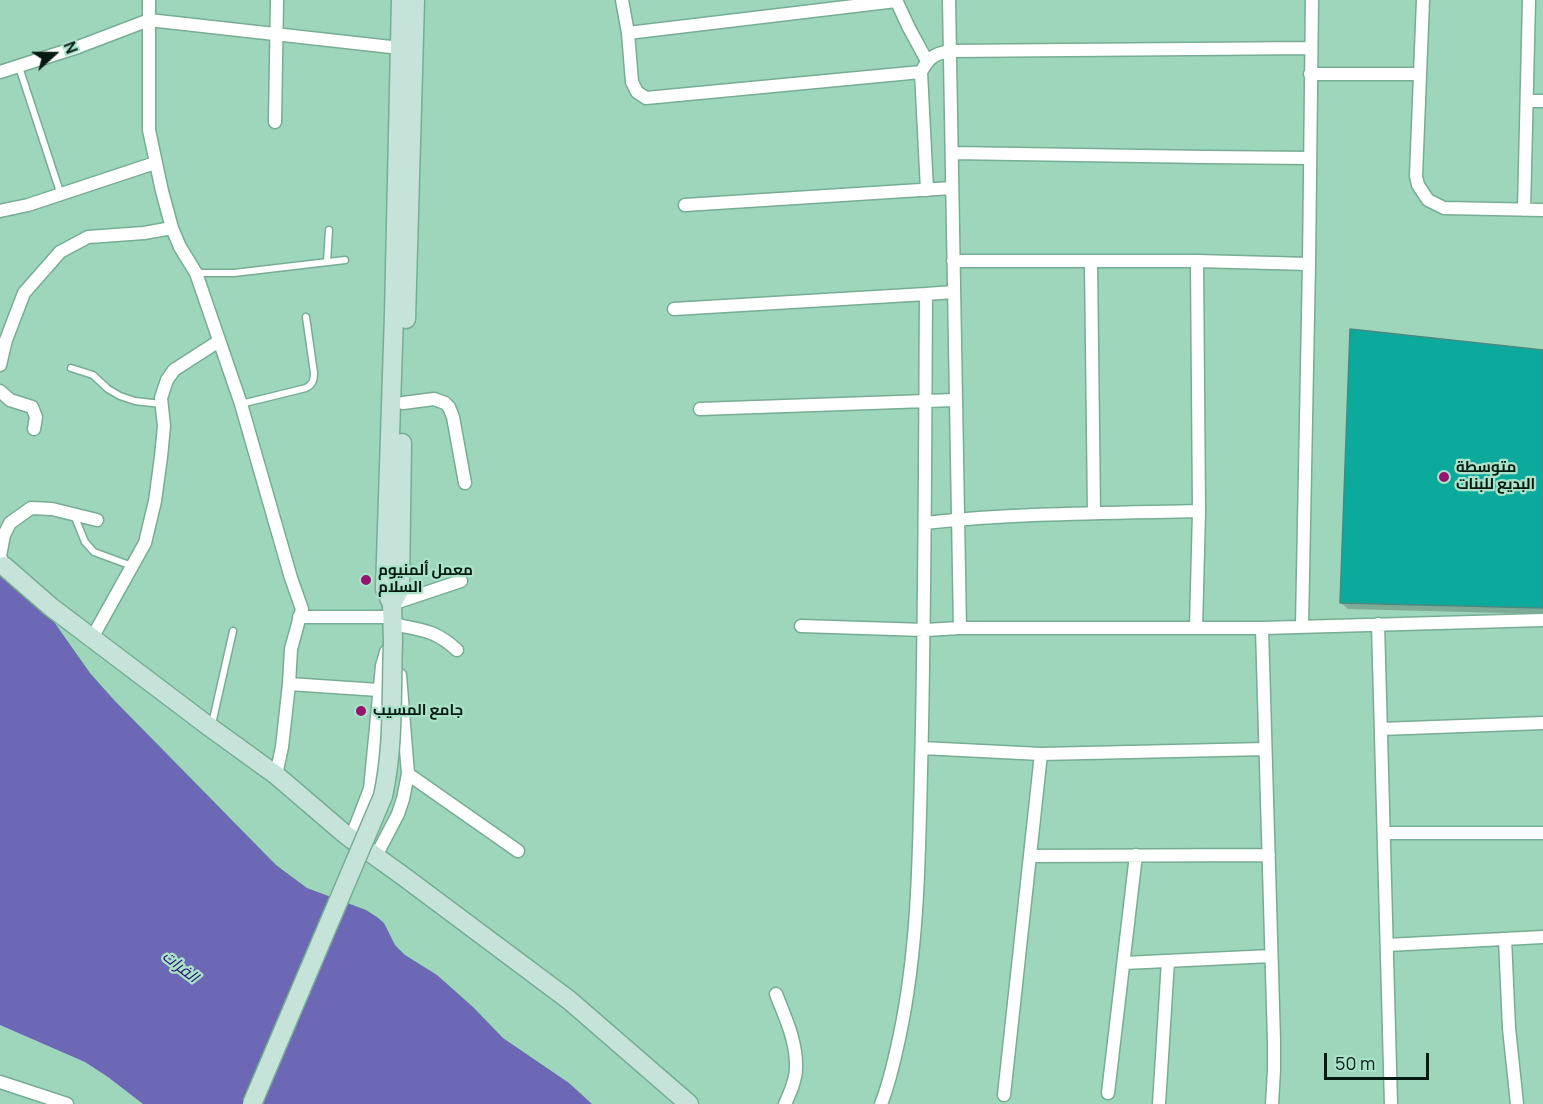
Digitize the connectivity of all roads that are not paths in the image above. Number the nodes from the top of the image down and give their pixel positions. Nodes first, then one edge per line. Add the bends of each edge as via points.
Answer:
1 (148, 0) edge
2 (278, 0) edge
3 (401, 0) edge
4 (415, 0) edge
5 (622, 0) edge
6 (949, 0) edge
7 (1312, 0) edge
8 (1423, 0) edge
9 (1529, 0) edge
10 (896, 1) edge
11 (148, 20) junction
12 (628, 33) junction
13 (277, 35) junction
14 (400, 48) junction
15 (1311, 48) junction
16 (950, 51) junction
17 (924, 66) junction
18 (19, 67) junction
19 (0, 72) edge
20 (1311, 74) junction
21 (1420, 74) junction
22 (1527, 101) junction
23 (1543, 101) edge
24 (275, 122) dead end
25 (951, 153) junction
26 (1310, 158) junction
27 (155, 163) junction
28 (952, 188) junction
29 (927, 190) junction
30 (61, 195) junction
31 (685, 205) dead end
32 (1524, 210) junction
33 (1543, 210) edge
34 (0, 211) edge
35 (172, 228) junction
36 (329, 230) dead end
37 (345, 260) dead end
38 (953, 261) junction
39 (1091, 261) junction
40 (1197, 261) junction
41 (327, 262) junction
42 (1309, 264) junction
43 (195, 273) junction
44 (954, 292) junction
45 (926, 294) junction
46 (674, 309) dead end
47 (306, 317) dead end
48 (219, 341) junction
49 (0, 365) edge
50 (71, 368) dead end
51 (0, 390) edge
52 (955, 400) junction
53 (926, 402) junction
54 (403, 403) junction
55 (161, 404) junction
56 (241, 404) junction
57 (700, 409) dead end
58 (33, 429) dead end
59 (465, 483) dead end
60 (1198, 511) junction
61 (1094, 513) junction
62 (74, 514) junction
63 (97, 520) dead end
64 (957, 520) junction
65 (925, 523) junction
66 (4, 566) joint
67 (133, 566) junction
68 (461, 581) dead end
69 (299, 617) junction
70 (1543, 620) edge
71 (392, 622) junction
72 (1378, 624) junction
73 (801, 626) dead end
74 (1302, 626) junction
75 (960, 628) junction
76 (1196, 628) junction
77 (1262, 628) junction
78 (925, 630) junction
79 (233, 631) dead end
80 (92, 638) junction
81 (457, 650) dead end
82 (289, 684) junction
83 (379, 690) junction
84 (1543, 723) edge
85 (211, 728) junction
86 (1381, 729) junction
87 (922, 748) junction
88 (1265, 749) junction
89 (1041, 754) junction
90 (408, 774) junction
91 (276, 775) junction
92 (1384, 833) junction
93 (1543, 833) edge
94 (351, 838) junction
95 (518, 851) dead end
96 (1136, 855) junction
97 (1269, 855) junction
98 (376, 856) junction
99 (1030, 856) junction
100 (1543, 938) edge
101 (1505, 939) junction
102 (1387, 945) junction
103 (1271, 956) junction
104 (1168, 961) junction
105 (1124, 963) junction
106 (776, 993) dead end
107 (0, 1082) edge
108 (1108, 1093) dead end
109 (1004, 1095) dead end
110 (67, 1104) edge
111 (252, 1104) edge
112 (689, 1104) edge
113 (785, 1104) edge
114 (881, 1104) edge
115 (1159, 1104) edge
116 (1272, 1104) edge
117 (1391, 1104) edge
118 (1518, 1104) edge

1 - 11 street
2 - 13 street
3 - 14 main road
4 - 54 main road
5 - 12 street
6 - 16 street
7 - 15 street
8 - 21 street
9 - 22 street
10 - 12 street
10 - 17 street
11 - 13 street
11 - 18 street
11 - 27 street via 149,130
12 - 17 street via 632,82 646,98
13 - 14 street
13 - 24 street
14 - 71 main road via 386,589
15 - 16 street
15 - 20 street
16 - 17 street via 937,53
16 - 25 street
17 - 29 street
18 - 19 street
18 - 30 lane
20 - 21 street
20 - 26 street
21 - 32 street via 1416,176 1422,193 1444,208
22 - 23 street
22 - 32 street
25 - 26 street
25 - 28 street
26 - 42 street
27 - 30 street
27 - 35 street
28 - 29 street
28 - 38 street
29 - 31 street
30 - 34 street
32 - 33 street
35 - 43 street
35 - 49 street via 88,237 60,252 24,292
36 - 41 lane
37 - 41 lane
38 - 39 street
38 - 44 street
39 - 40 street
39 - 61 street
40 - 42 street
40 - 60 street
41 - 43 lane via 234,273
42 - 74 street
43 - 48 street
44 - 45 street
44 - 52 street
45 - 46 street
45 - 53 street
47 - 56 lane via 314,373 311,385
48 - 55 street via 174,370
48 - 56 street
50 - 55 lane via 93,375 120,396
51 - 58 street via 10,400 32,407 36,417
52 - 53 street
52 - 64 street
53 - 57 street
53 - 65 street
54 - 59 street via 434,399 449,407
54 - 71 main road via 400,585
55 - 67 street via 164,426 155,501 145,543
56 - 69 street via 302,609
60 - 61 street
60 - 76 street
61 - 64 street
62 - 63 street
62 - 66 street via 31,508 10,523 0,556
62 - 67 lane via 85,542 94,552
64 - 65 street
64 - 75 street
65 - 78 street
66 - 80 main road
67 - 80 street
68 - 71 street
69 - 71 street
69 - 82 street via 291,649
70 - 72 street
71 - 81 street via 433,632
71 - 83 street
71 - 90 street
71 - 111 main road, bridge via 390,749 383,796
72 - 74 street
72 - 86 street
73 - 78 street
74 - 77 street
75 - 76 street
75 - 78 street
76 - 77 street
77 - 88 street
78 - 87 street
79 - 85 lane
80 - 85 main road
82 - 83 street
82 - 91 street
83 - 94 street via 370,789
84 - 86 street
85 - 91 main road
86 - 92 street
87 - 89 street
87 - 114 street via 917,879 906,1003
88 - 89 street
88 - 97 street
89 - 99 street
90 - 95 street
90 - 98 street via 398,814
91 - 94 main road
92 - 93 street
92 - 102 street
94 - 98 main road
96 - 97 street
96 - 99 street
96 - 105 street
97 - 103 street
98 - 112 main road via 568,1000
99 - 109 street
100 - 101 street
101 - 102 street
101 - 118 street
102 - 117 street
103 - 104 street
103 - 116 street
104 - 105 street
104 - 115 street
105 - 108 street
106 - 113 street via 795,1056 796,1069
107 - 110 street

